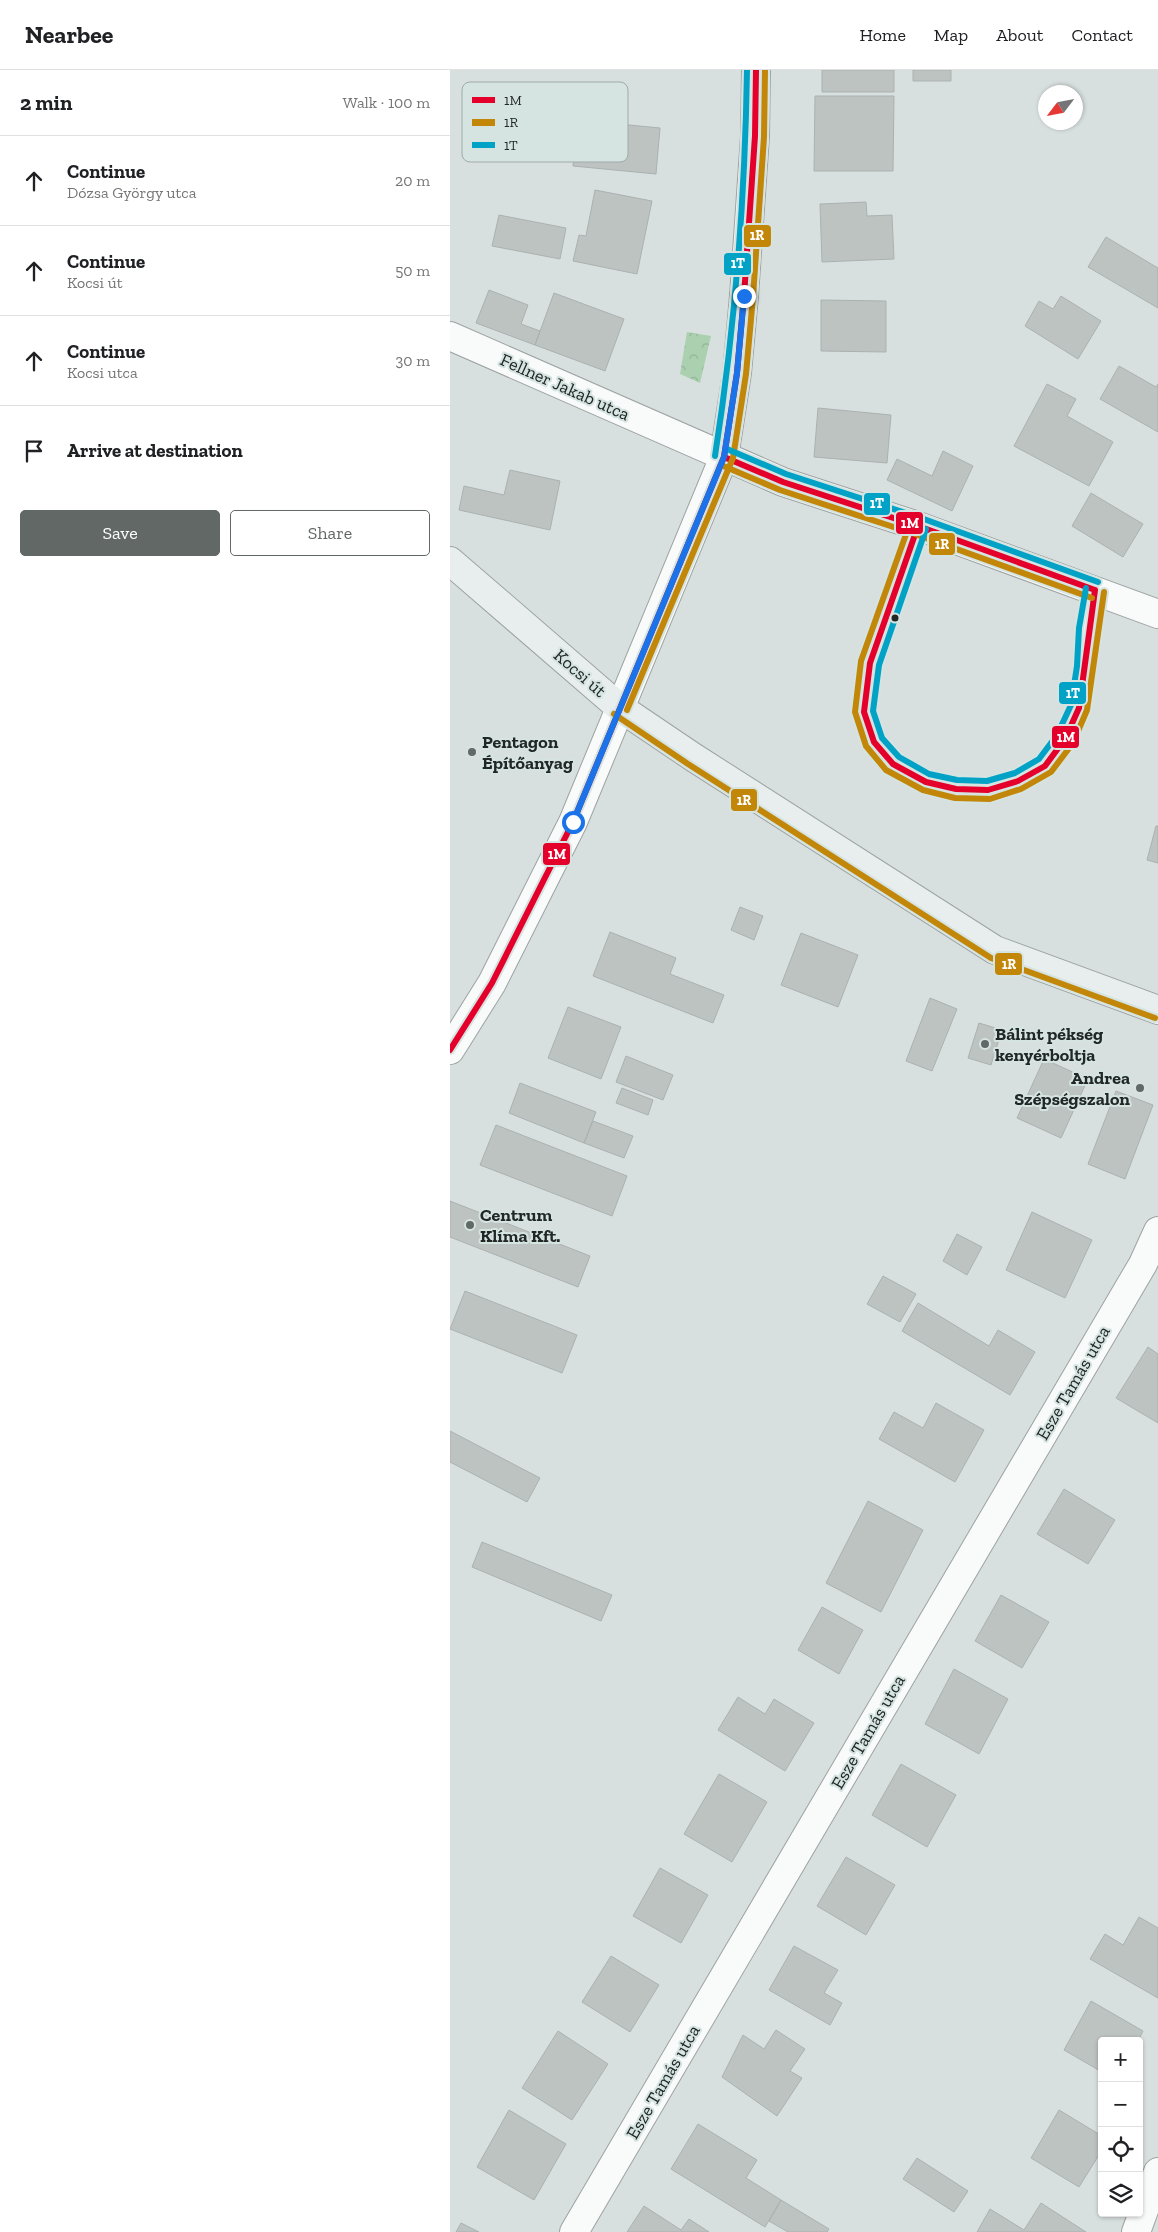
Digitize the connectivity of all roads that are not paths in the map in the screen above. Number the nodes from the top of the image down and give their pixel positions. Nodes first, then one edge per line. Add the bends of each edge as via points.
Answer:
1 (756, 70) edge
2 (450, 336) edge
3 (724, 457) junction
4 (918, 526) junction
5 (450, 561) edge
6 (1095, 590) junction
7 (1158, 614) edge
8 (619, 707) junction
9 (1158, 1010) edge
10 (450, 1050) edge
11 (1158, 1231) edge
12 (1158, 2172) edge
13 (574, 2232) edge
14 (1136, 2232) edge

1 - 3 street, Kocsi út via 755,136 744,296 737,373
2 - 3 street, Fellner Jakab utca
3 - 4 street, Fellner Jakab utca via 783,482
3 - 8 street, Kocsi út
4 - 6 street, Fellner Jakab utca
4 - 6 lane via 870,663 864,712 874,742 893,764 926,782 956,789 988,790 1018,781 1045,766 1065,739 1079,708
5 - 8 main road, Kocsi út
6 - 7 street, Fellner Jakab utca
8 - 9 main road via 994,950
8 - 10 street via 573,822 492,983
11 - 13 street, Esze Tamás utca via 1143,1264
12 - 14 street

